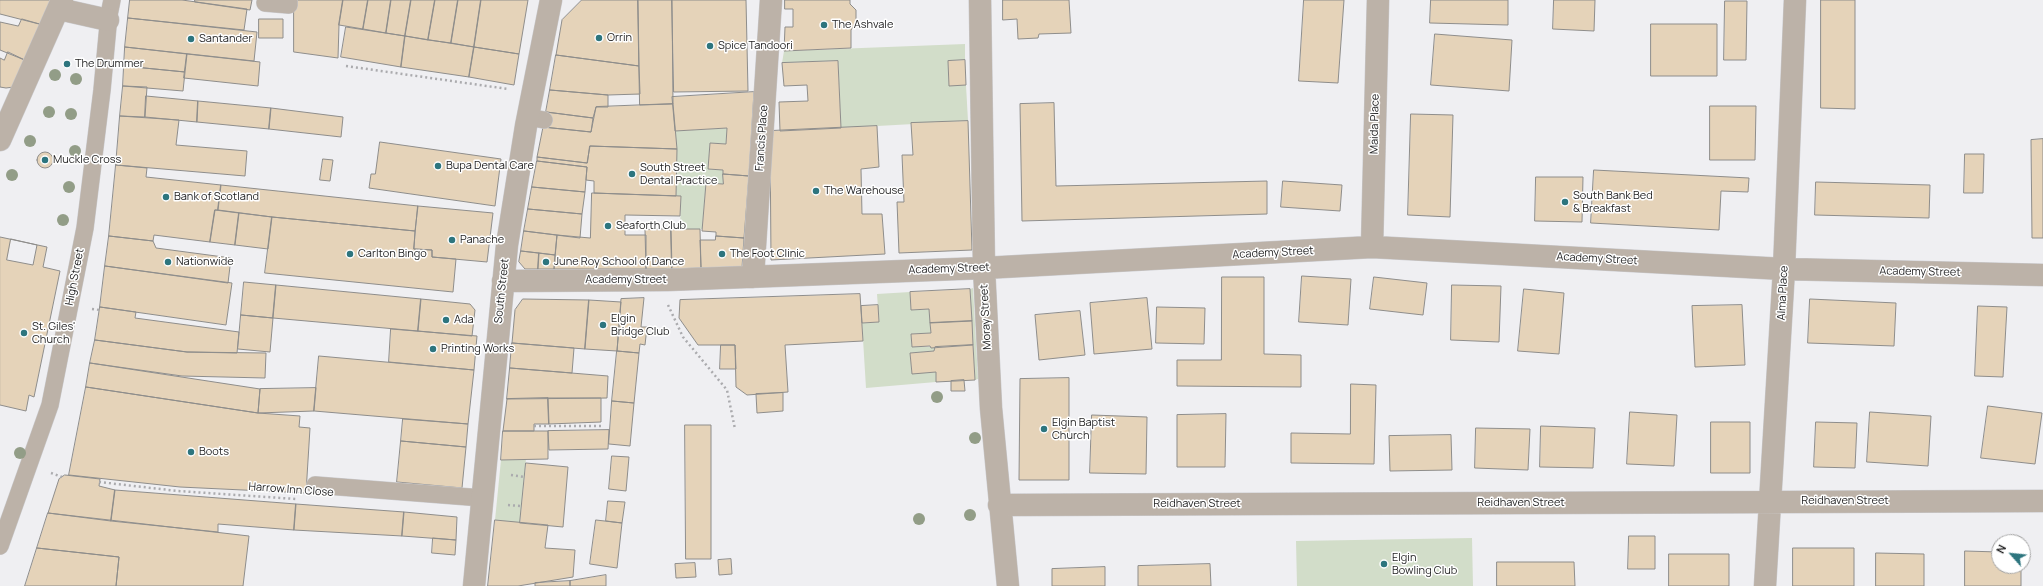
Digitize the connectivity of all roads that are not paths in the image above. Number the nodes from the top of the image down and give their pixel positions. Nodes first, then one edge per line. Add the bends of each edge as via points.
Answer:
1 (289, 0) edge
2 (551, 0) edge
3 (772, 0) edge
4 (980, 0) edge
5 (1378, 0) edge
6 (1795, 0) edge
7 (265, 2) dead end
8 (60, 4) edge
9 (110, 10) edge
10 (0, 140) edge
11 (1372, 247) junction
12 (984, 268) junction
13 (1784, 269) junction
14 (2043, 275) edge
15 (753, 277) junction
16 (503, 281) junction
17 (315, 485) dead end
18 (482, 498) junction
19 (1770, 501) junction
20 (2043, 501) edge
21 (999, 506) junction
22 (0, 546) edge
23 (474, 586) edge
24 (1008, 586) edge
25 (1765, 586) edge

1 - 7 lane via 288,6
2 - 16 street, South Street via 532,92 536,118
3 - 15 street, Francis Place
4 - 12 street, Moray Street
5 - 11 street, Maida Place
6 - 13 street, Alma Place
8 - 9 street
8 - 10 street
9 - 22 lane, High Street via 85,228 51,398
11 - 12 street, Academy Street
11 - 13 street, Academy Street
12 - 15 street, Academy Street
12 - 21 street, Moray Street
13 - 14 street, Academy Street
13 - 19 street, Alma Place
15 - 16 street, Academy Street
16 - 18 street, South Street
17 - 18 lane
18 - 23 street, South Street
19 - 20 street, Reidhaven Street
19 - 21 street, Reidhaven Street
19 - 25 street, Alma Place
21 - 24 street, Moray Street

